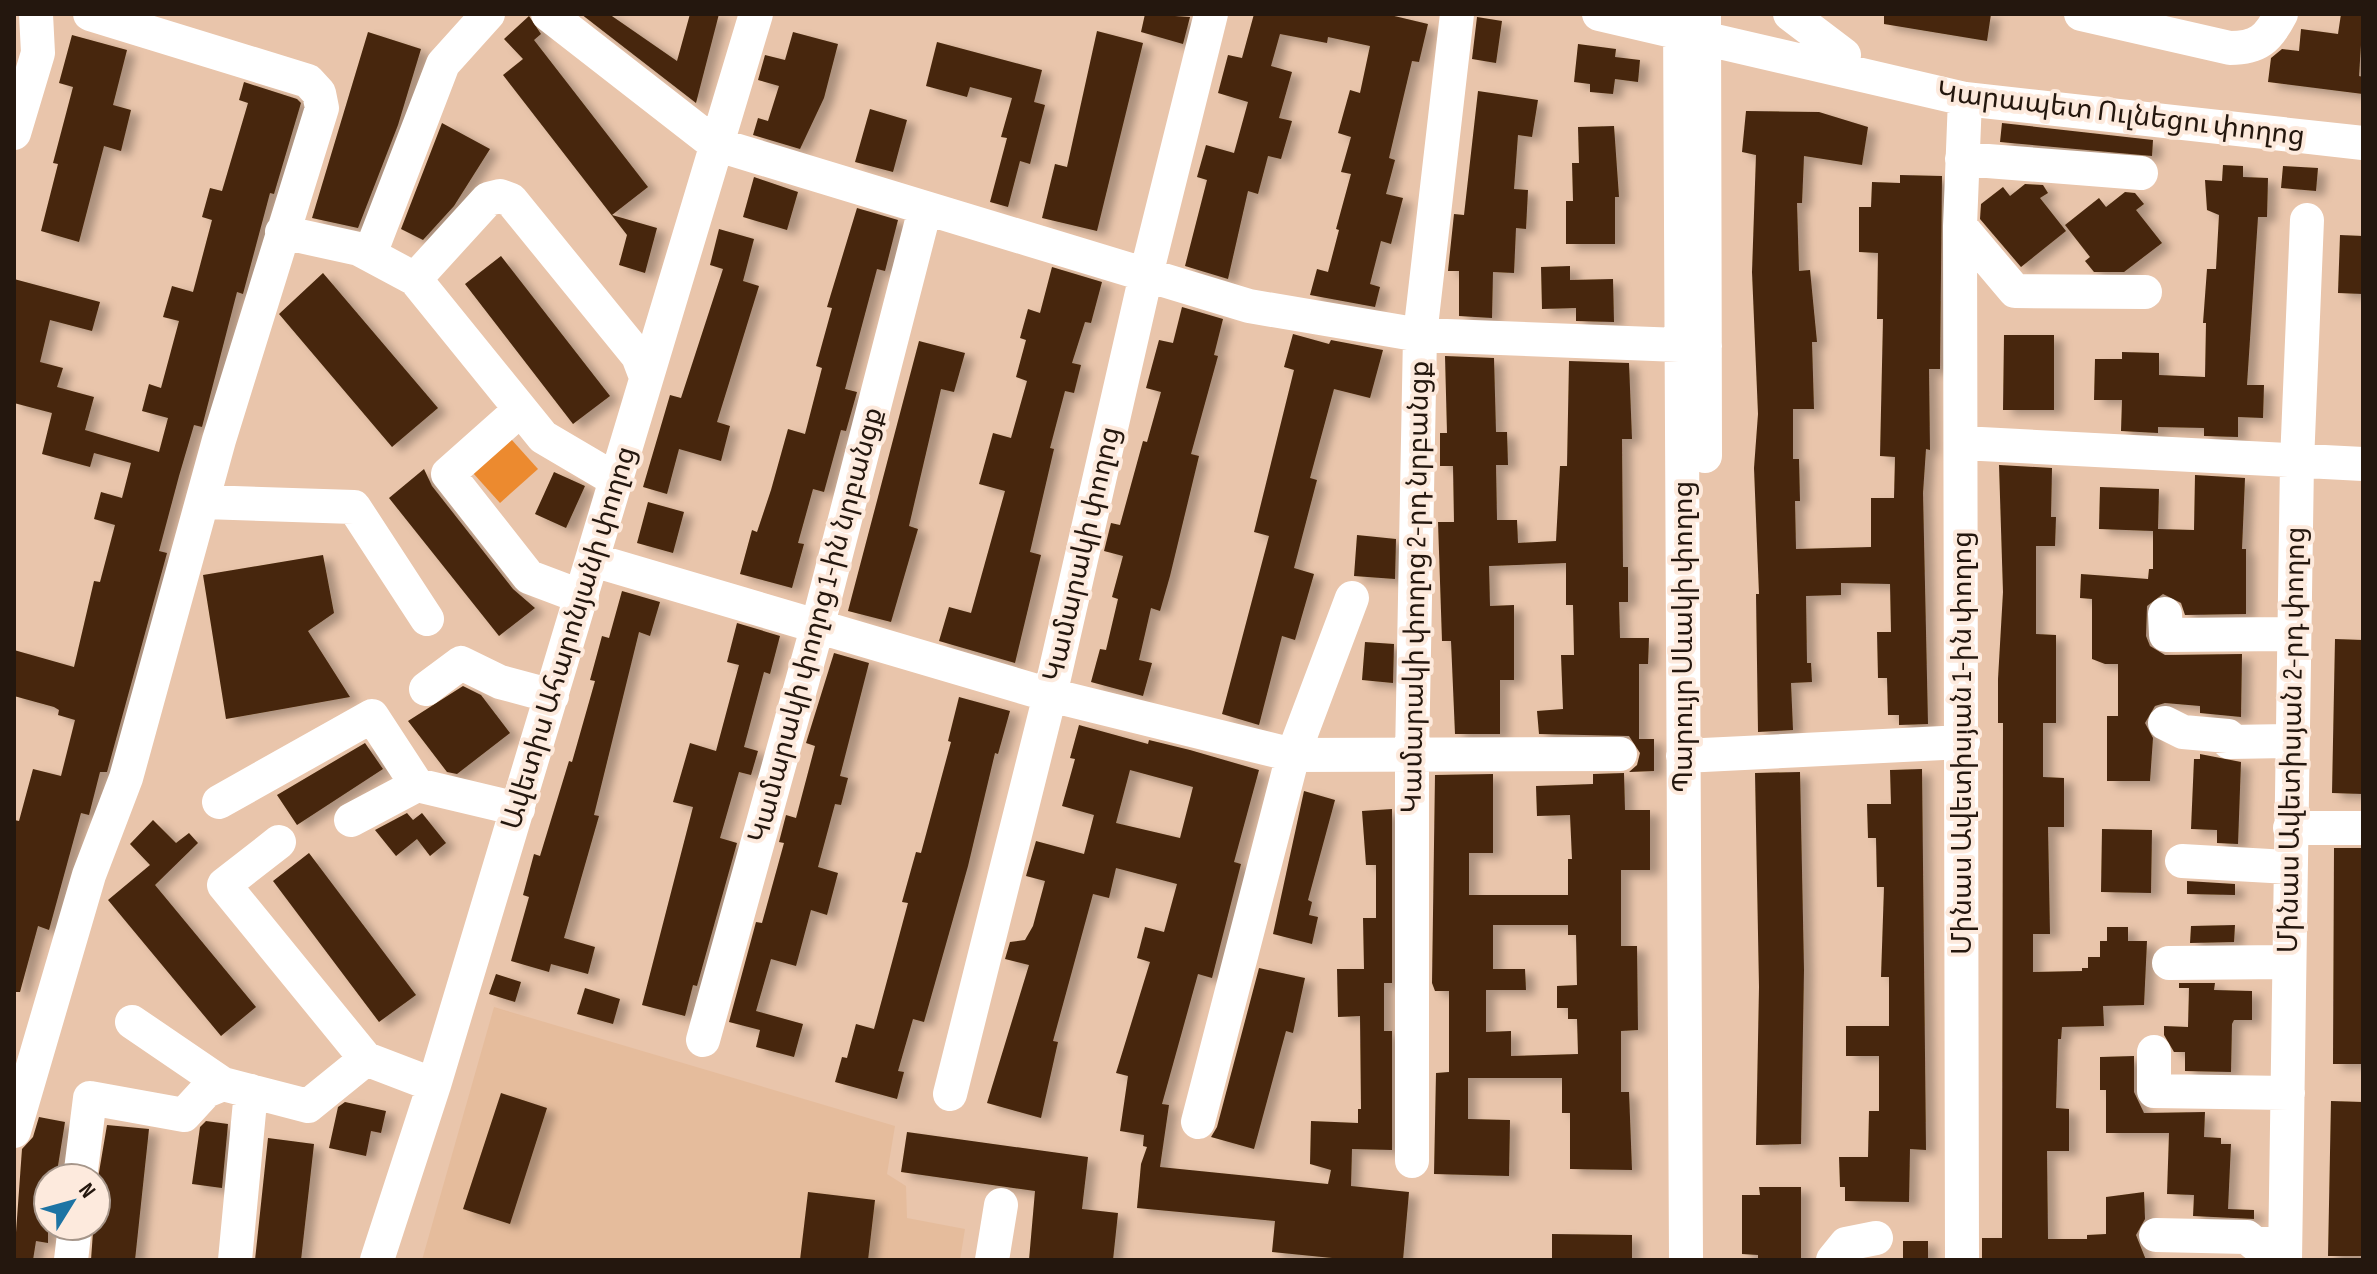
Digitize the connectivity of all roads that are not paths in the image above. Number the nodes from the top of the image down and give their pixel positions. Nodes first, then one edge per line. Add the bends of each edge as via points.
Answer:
1 (36, 14) edge
2 (90, 14) edge
3 (548, 14) edge
4 (756, 14) edge
5 (1211, 14) edge
6 (1457, 14) edge
7 (1599, 14) edge
8 (1790, 14) edge
9 (2081, 14) edge
10 (2281, 14) edge
11 (481, 16) edge
12 (1692, 22) edge
13 (1844, 55) junction
14 (1965, 99) junction
15 (2363, 126) edge
16 (14, 133) edge
17 (2363, 143) edge
18 (715, 144) junction
19 (1962, 159) junction
20 (2141, 173) dead end
21 (925, 209) junction
22 (2307, 220) dead end
23 (1960, 226) junction
24 (282, 232) junction
25 (370, 254) junction
26 (1146, 275) junction
27 (415, 279) junction
28 (2145, 292) dead end
29 (1420, 335) junction
30 (1693, 345) junction
31 (646, 377) junction
32 (520, 410) junction
33 (1962, 443) junction
34 (2297, 462) junction
35 (2363, 464) edge
36 (616, 480) junction
37 (204, 502) junction
38 (593, 560) junction
39 (582, 597) junction
40 (1352, 598) dead end
41 (2165, 614) dead end
42 (427, 619) dead end
43 (817, 628) junction
44 (2293, 634) junction
45 (426, 689) dead end
46 (1050, 695) junction
47 (552, 696) junction
48 (2165, 723) dead end
49 (2291, 741) junction
50 (1963, 742) junction
51 (1620, 754) dead end
52 (1293, 755) junction
53 (1695, 755) junction
54 (1412, 756) junction
55 (417, 785) junction
56 (219, 802) dead end
57 (518, 809) junction
58 (351, 820) dead end
59 (2290, 828) junction
60 (2363, 828) edge
61 (279, 842) dead end
62 (2182, 861) dead end
63 (2289, 867) junction
64 (2289, 962) junction
65 (2169, 963) dead end
66 (132, 1022) dead end
67 (703, 1040) dead end
68 (2154, 1052) dead end
69 (366, 1059) junction
70 (434, 1085) junction
71 (237, 1088) junction
72 (2288, 1093) junction
73 (950, 1094) dead end
74 (1198, 1122) dead end
75 (14, 1131) edge
76 (1412, 1161) dead end
77 (82, 1162) edge
78 (1001, 1205) dead end
79 (2156, 1235) dead end
80 (1876, 1238) dead end
81 (2285, 1251) edge
82 (235, 1260) edge
83 (377, 1260) edge
84 (992, 1260) edge
85 (1686, 1260) edge
86 (1708, 1260) edge
87 (1833, 1260) edge
88 (1962, 1260) edge

1 - 16 street via 38,53
2 - 24 street via 308,81 319,93 322,108
3 - 18 street
4 - 18 street, Ավետիս Ահարոնյանի փողոց
5 - 26 street, Կամարակի փողոց
6 - 29 street, Կամարակի փողոց 2-րդ նրբանցք
7 - 12 street, Կարապետ Ուլնեցու փողոց
8 - 13 street
9 - 10 street via 2230,48 2253,48 2271,35
11 - 25 street via 443,64
12 - 13 street, Կարապետ Ուլնեցու փողոց
12 - 14 street, Կարապետ Ուլնեցու փողոց
12 - 30 street, Պարույր Սևակի փողոց
13 - 15 street, Կարապետ Ուլնեցու փողոց via 2094,96
14 - 17 street, Կարապետ Ուլնեցու փողոց
14 - 19 street, Մինաս Ավետիսյան 1-ին փողոց
18 - 21 street
18 - 31 street, Ավետիս Ահարոնյանի փողոց
19 - 20 street
19 - 23 street, Մինաս Ավետիսյան 1-ին փողոց
21 - 26 street
21 - 43 street, Կամարակի փողոց 1-ին նրբանցք
22 - 34 street, Մինաս Ավետիսյան 2-րդ փողոց
23 - 28 street via 2015,291
23 - 33 street, Մինաս Ավետիսյան 1-ին փողոց
24 - 25 street
24 - 37 street
25 - 27 street
26 - 29 street via 1249,306
26 - 46 street, Կամարակի փողոց
27 - 31 street via 488,199 511,200 638,356
27 - 32 street
29 - 30 street
29 - 54 street, Կամարակի փողոց 2-րդ նրբանցք
30 - 53 street, Պարույր Սևակի փողոց
31 - 36 street, Ավետիս Ահարոնյանի փողոց
32 - 36 street via 543,437
32 - 39 street via 448,474 529,577
33 - 34 street
33 - 50 street, Մինաս Ավետիսյան 1-ին փողոց
34 - 35 street
34 - 44 street, Մինաս Ավետիսյան 2-րդ փողոց
36 - 38 street, Ավետիս Ահարոնյանի փողոց
37 - 42 street via 354,507
37 - 75 street via 126,778 89,875
38 - 39 street, Ավետիս Ահարոնյանի փողոց
38 - 43 street
39 - 47 street, Ավետիս Ահարոնյանի փողոց
40 - 52 street
41 - 44 street via 2166,635
43 - 46 street
43 - 67 street, Կամարակի փողոց 1-ին նրբանցք
44 - 49 street, Մինաս Ավետիսյան 2-րդ փողոց
45 - 47 street via 461,663 500,682
46 - 52 street
46 - 73 street, Կամարակի փողոց
47 - 57 street, Ավետիս Ահարոնյանի փողոց
48 - 49 street via 2183,732 2228,736 2229,742
49 - 59 street, Մինաս Ավետիսյան 2-րդ փողոց
50 - 53 street
50 - 88 street, Մինաս Ավետիսյան 1-ին փողոց
51 - 54 street
52 - 54 street
52 - 74 street
53 - 85 street, Պարույր Սևակի փողոց
53 - 86 street, Պարույր Սևակի փողոց
54 - 76 street, Կամարակի փողոց 2-րդ նրբանցք
55 - 56 street via 372,716
55 - 57 street
55 - 58 street
57 - 70 street, Ավետիս Ահարոնյանի փողոց
59 - 60 street
59 - 63 street, Մինաս Ավետիսյան 2-րդ փողոց
61 - 69 street via 224,885
62 - 63 street
63 - 64 street, Մինաս Ավետիսյան 2-րդ փողոց
64 - 65 street
64 - 72 street, Մինաս Ավետիսյան 2-րդ փողոց
66 - 71 street
68 - 72 street via 2154,1091
69 - 70 street
69 - 71 street via 308,1106
70 - 83 street, Ավետիս Ահարոնյանի փողոց
71 - 77 street via 206,1091 184,1115 90,1098
71 - 82 street
72 - 81 street, Մինաս Ավետիսյան 2-րդ փողոց
78 - 84 street
79 - 81 street via 2247,1237
80 - 87 street via 1846,1244

